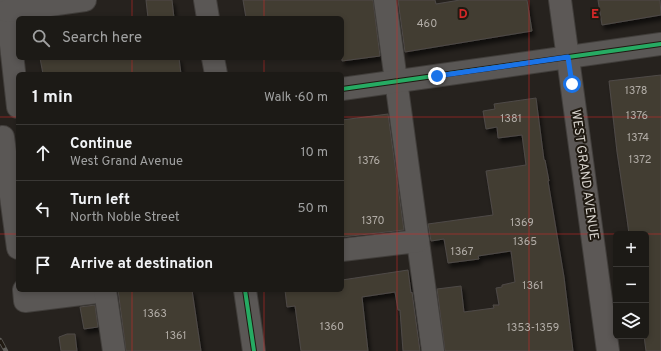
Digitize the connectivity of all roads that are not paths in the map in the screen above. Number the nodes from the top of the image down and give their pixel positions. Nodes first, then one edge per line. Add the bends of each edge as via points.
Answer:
1 (206, 0) edge
2 (385, 0) edge
3 (560, 0) edge
4 (71, 1) edge
5 (7, 5) edge
6 (208, 16) edge
7 (661, 44) edge
8 (568, 57) junction
9 (213, 60) edge
10 (216, 72) edge
11 (396, 82) junction
12 (16, 88) edge
13 (344, 90) edge
14 (7, 136) edge
15 (16, 228) edge
16 (418, 241) junction
17 (344, 250) edge
18 (24, 292) edge
19 (90, 292) edge
20 (105, 292) edge
21 (246, 292) edge
22 (114, 351) edge
23 (254, 351) edge
24 (432, 351) edge
25 (608, 351) edge

1 - 6 street
2 - 11 street
3 - 8 main road, WEST GRAND AVENUE
4 - 5 street
5 - 12 street
7 - 8 street
8 - 11 street
8 - 25 main road, WEST GRAND AVENUE
9 - 10 street
11 - 13 street
11 - 16 street
14 - 15 street
16 - 17 street
16 - 24 street
18 - 19 street via 25,301
20 - 22 street
21 - 23 street

